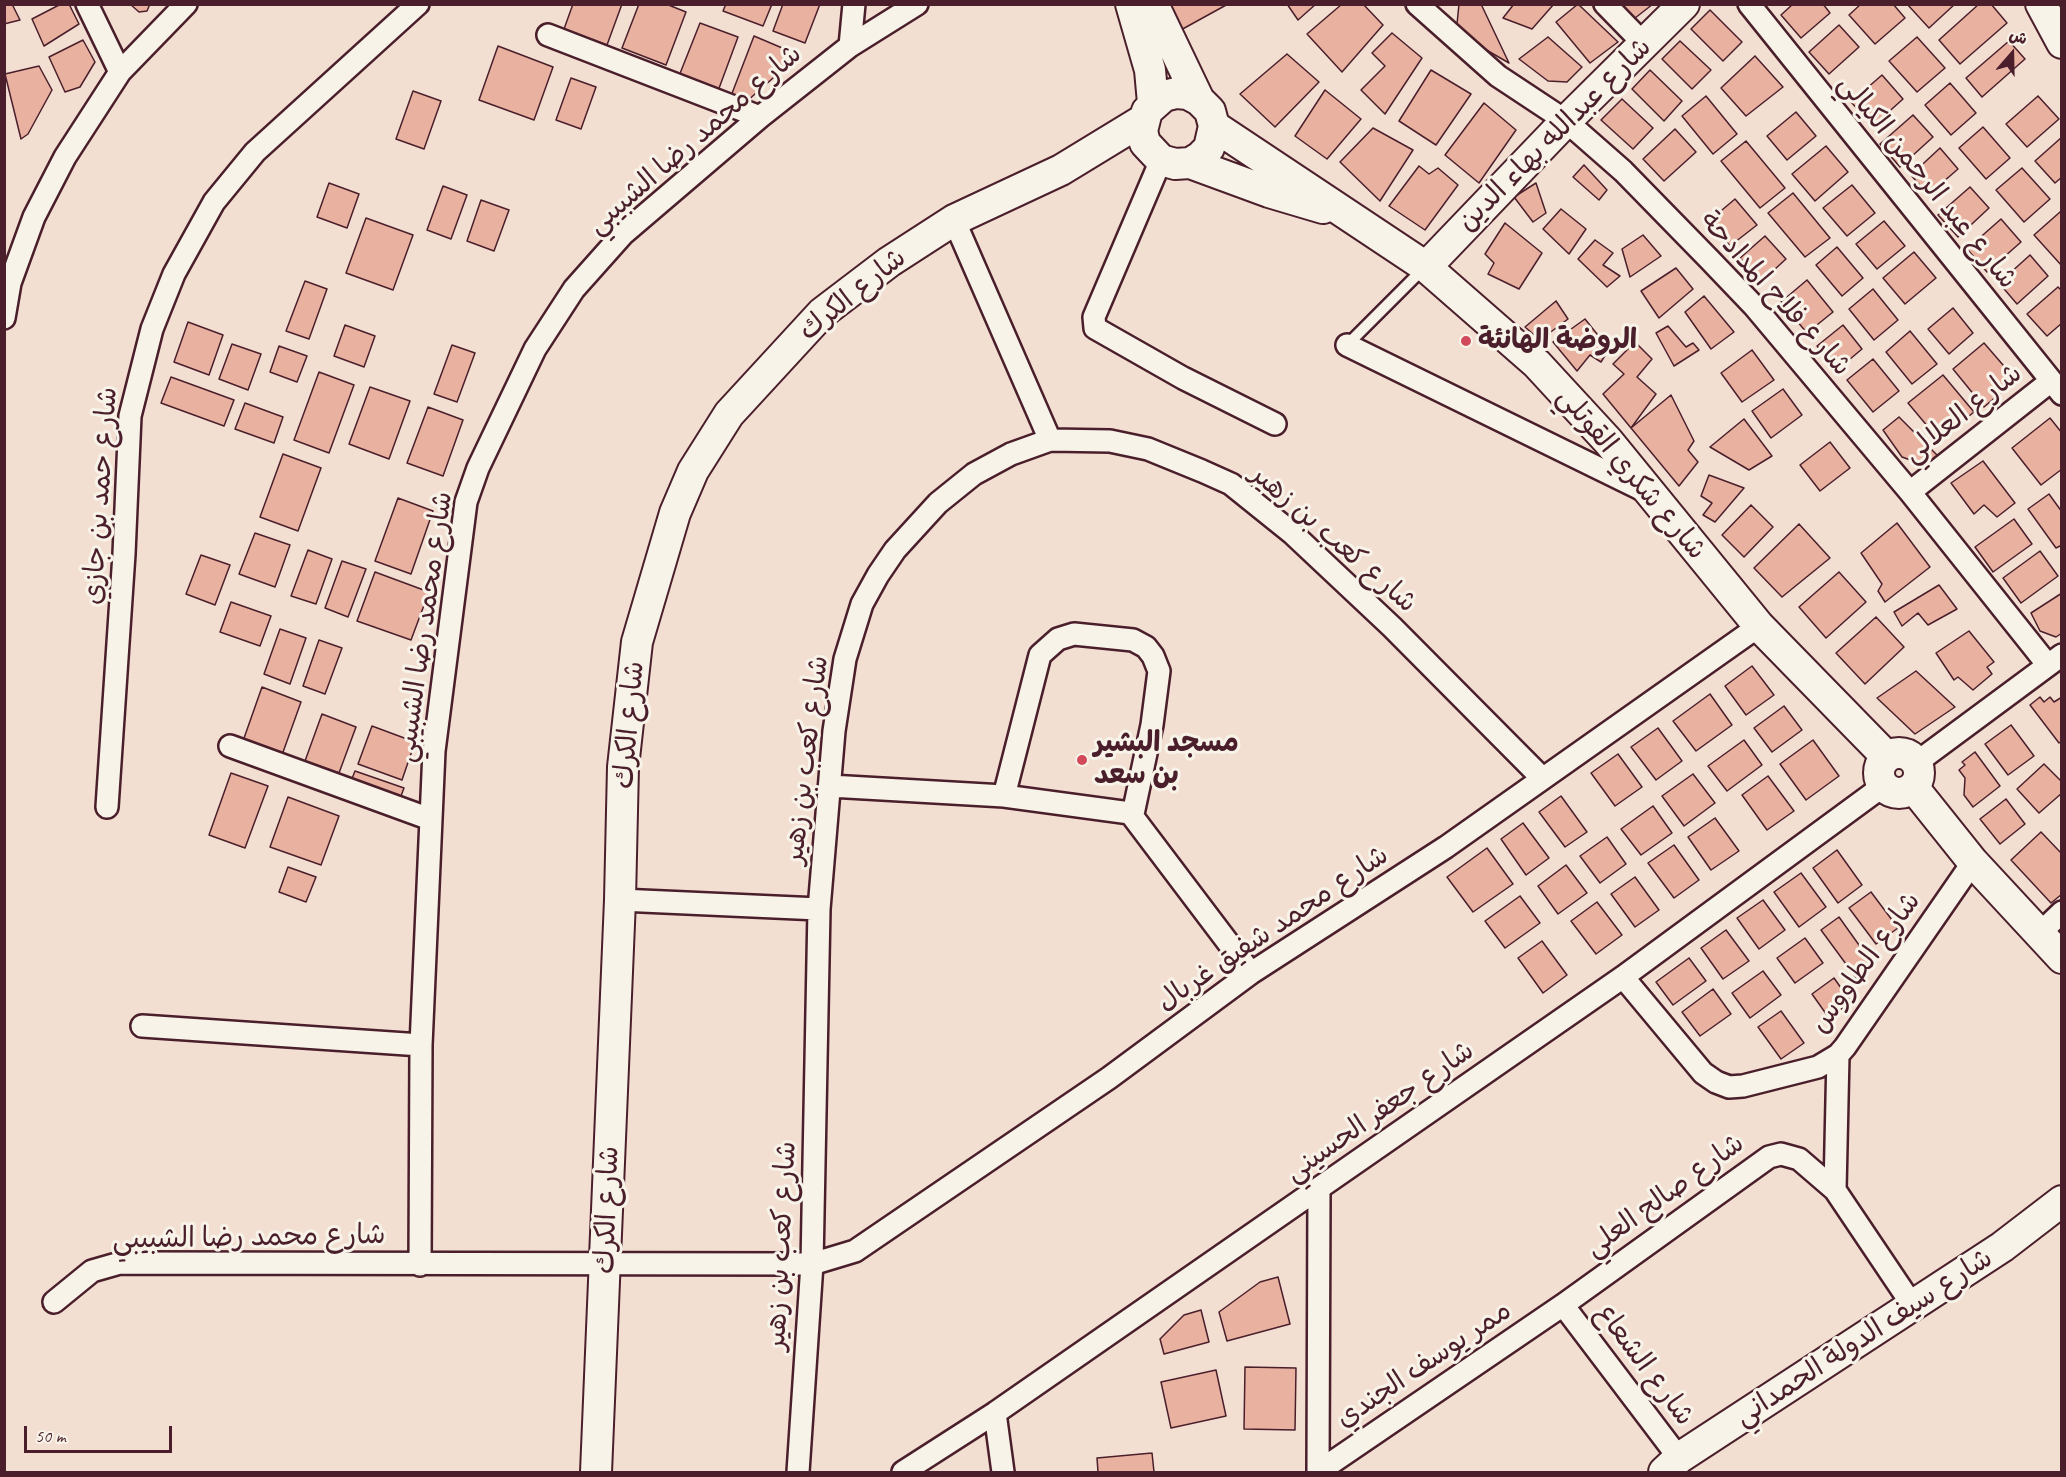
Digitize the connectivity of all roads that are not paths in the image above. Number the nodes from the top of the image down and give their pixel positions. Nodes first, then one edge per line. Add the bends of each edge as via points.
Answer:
1 (87, 4) edge
2 (186, 4) edge
3 (418, 4) edge
4 (854, 4) edge
5 (917, 4) edge
6 (1131, 4) edge
7 (1153, 4) edge
8 (1605, 4) edge
9 (1684, 4) edge
10 (1749, 4) edge
11 (2041, 4) edge
12 (1423, 7) edge
13 (548, 35) dead end
14 (2061, 43) edge
15 (1644, 44) junction
16 (850, 46) junction
17 (120, 72) junction
18 (1199, 100) junction
19 (1148, 111) junction
20 (760, 117) junction
21 (1566, 121) junction
22 (1214, 126) junction
23 (1156, 156) junction
24 (1190, 163) junction
25 (1061, 170) junction
26 (1352, 217) junction
27 (954, 220) junction
28 (1426, 267) junction
29 (4, 318) edge
30 (1347, 345) joint
31 (2056, 388) edge
32 (1275, 424) dead end
33 (1050, 440) junction
34 (1648, 492) junction
35 (1910, 492) junction
36 (1759, 626) junction
37 (2054, 659) edge
38 (230, 746) dead end
39 (1886, 756) junction
40 (1915, 775) junction
41 (1542, 778) junction
42 (830, 786) junction
43 (1883, 786) junction
44 (1004, 796) junction
45 (107, 807) dead end
46 (1133, 814) junction
47 (430, 819) junction
48 (1973, 862) junction
49 (620, 900) junction
50 (819, 909) junction
51 (2061, 912) edge
52 (2039, 934) junction
53 (2061, 958) edge
54 (1251, 973) junction
55 (1623, 977) junction
56 (142, 1026) dead end
57 (421, 1045) junction
58 (1838, 1055) junction
59 (1319, 1190) junction
60 (1834, 1190) junction
61 (2061, 1201) edge
62 (606, 1262) junction
63 (812, 1264) junction
64 (420, 1265) junction
65 (54, 1302) dead end
66 (1563, 1305) junction
67 (1913, 1306) junction
68 (995, 1413) junction
69 (1672, 1466) edge
70 (1318, 1472) edge
71 (596, 1473) edge
72 (798, 1473) edge
73 (903, 1473) edge
74 (1003, 1473) edge

1 - 17 street
2 - 17 street
3 - 45 street, شارع حمد بن جازي via 255,152 214,202 174,274 152,329 130,416
4 - 16 street
5 - 16 street, شارع محمد رضا الشبيبي
6 - 19 street via 1150,70
7 - 18 street
8 - 15 street
9 - 15 street, شارع عبدالله بهاء الدين
10 - 31 street, شارع عبد الرحمن الكيالي
11 - 14 street
12 - 21 street, شارع فلاح المدادحة via 1498,76
13 - 20 street
15 - 21 street, شارع عبدالله بهاء الدين
16 - 20 street, شارع محمد رضا الشبيبي
17 - 29 street via 65,157 34,217 10,283
18 - 19 street via 1176,93 1164,96
18 - 22 street via 1210,111
19 - 23 street via 1142,131
19 - 25 street, شارع الكرك
20 - 47 street, شارع محمد رضا الشبيبي via 623,234 574,289 535,349 500,418 466,502 434,751
21 - 28 street, شارع عبدالله بهاء الدين
21 - 35 street, شارع فلاح المدادحة via 1623,171 1754,306
22 - 24 street via 1209,148
22 - 26 street, شارع شكري القوتلي
23 - 24 street via 1175,164
23 - 25 street, شارع الكرك
23 - 32 street via 1094,317 1095,328
24 - 26 street, شارع شكري القوتلي
25 - 27 street, شارع الكرك
26 - 28 street, شارع شكري القوتلي
27 - 33 street
27 - 49 street, شارع الكرك via 889,262 822,313 729,414 693,471 675,513 637,642 623,767
28 - 30 lane
28 - 34 street, شارع شكري القوتلي via 1537,364 1608,441
30 - 34 street
31 - 35 street, شارع العلالي
33 - 41 street, شارع كعب بن زهير via 1110,441 1148,449 1231,484 1292,533 1383,619
33 - 42 street, شارع كعب بن زهير via 1011,454 974,474 938,503 878,575 862,604 845,659
34 - 36 street, شارع شكري القوتلي
35 - 37 street, شارع فلاح المدادحة
36 - 39 street, شارع شكري القوتلي
36 - 41 street, شارع محمد شفيق غربال
37 - 40 street
38 - 47 street
39 - 40 street via 1907,754
39 - 43 street via 1878,770
40 - 43 street via 1898,793
40 - 48 street
41 - 54 street, شارع محمد شفيق غربال via 1446,847
42 - 44 street
42 - 50 street, شارع كعب بن زهير
43 - 55 street, شارع جعفر الحسيني
44 - 46 street
44 - 46 street via 1040,655 1058,639 1074,634 1133,640 1154,656 1159,671
46 - 54 street
47 - 57 street, شارع محمد رضا الشبيبي
48 - 52 street
48 - 58 street, شارع الطاووس
49 - 50 street
49 - 62 street, شارع الكرك
50 - 63 street, شارع كعب بن زهير
51 - 52 street
52 - 53 street
54 - 63 street, شارع محمد شفيق غربال via 865,1246
55 - 58 street, شارع الطاووس via 1703,1073 1729,1087 1818,1067
55 - 59 street, شارع جعفر الحسيني
56 - 57 street
57 - 64 street, شارع محمد رضا الشبيبي
58 - 60 street
59 - 68 street, شارع جعفر الحسيني
59 - 70 street
60 - 66 street, شارع صالح العلي via 1799,1159 1781,1154 1769,1157
60 - 67 street, شارع صالح العلي
61 - 67 street, شارع سيف الدولة الحمداني via 2002,1247
62 - 63 street, شارع محمد شفيق غربال
62 - 64 street, شارع محمد رضا الشبيبي
62 - 71 street, شارع الكرك
63 - 72 street, شارع كعب بن زهير
64 - 65 street, شارع محمد رضا الشبيبي via 120,1263 92,1271
66 - 69 street, شارع الشعاع
66 - 70 street, ممر يوسف الجندي
67 - 69 street, شارع سيف الدولة الحمداني
68 - 73 street, شارع جعفر الحسيني
68 - 74 street

